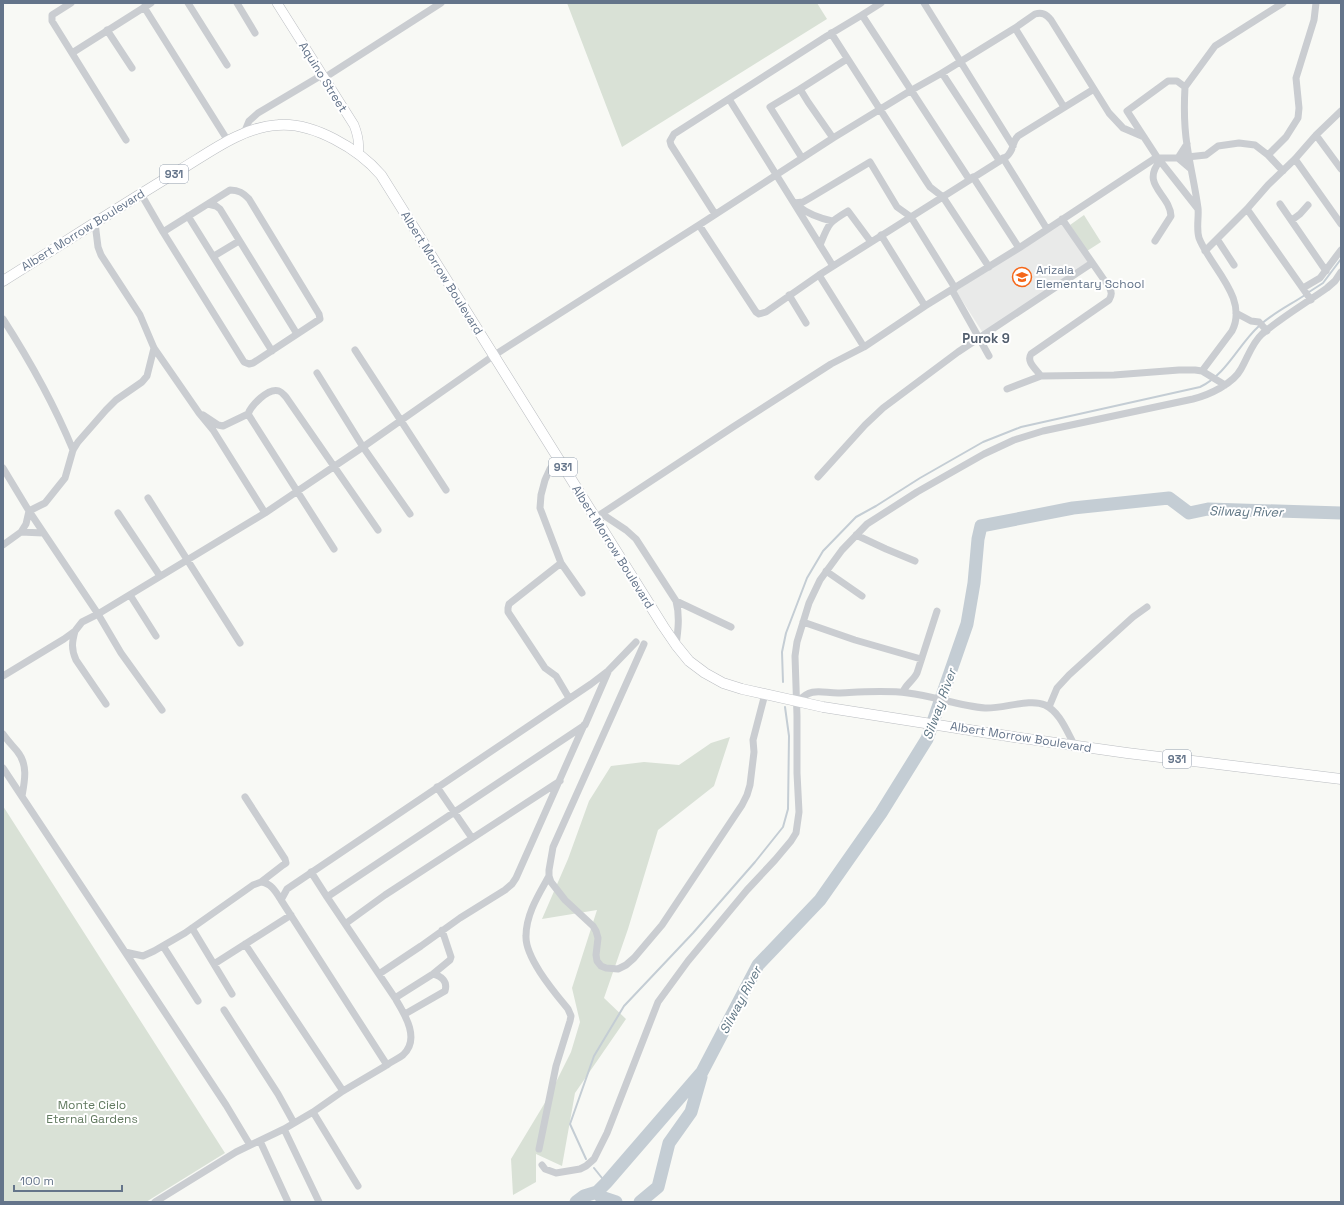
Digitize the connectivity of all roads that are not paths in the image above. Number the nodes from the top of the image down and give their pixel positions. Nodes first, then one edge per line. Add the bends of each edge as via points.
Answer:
1 (71, 3) edge
2 (151, 3) edge
3 (188, 3) edge
4 (237, 3) edge
5 (277, 3) edge
6 (442, 3) edge
7 (881, 3) edge
8 (924, 3) edge
9 (1283, 3) edge
10 (1316, 3) edge
11 (144, 7) junction
12 (862, 15) junction
13 (1015, 28) junction
14 (107, 30) junction
15 (255, 33) dead end
16 (832, 33) junction
17 (72, 53) junction
18 (847, 59) junction
19 (960, 62) junction
20 (227, 65) dead end
21 (132, 68) dead end
22 (942, 73) junction
23 (323, 77) junction
24 (1185, 87) junction
25 (800, 89) junction
26 (1094, 89) junction
27 (910, 91) junction
28 (729, 99) junction
29 (1064, 107) junction
30 (879, 110) junction
31 (1340, 115) edge
32 (244, 133) junction
33 (1316, 135) junction
34 (1144, 137) junction
35 (833, 138) junction
36 (126, 140) dead end
37 (228, 141) junction
38 (1186, 144) junction
39 (1014, 146) junction
40 (358, 154) junction
41 (1268, 155) junction
42 (1190, 157) junction
43 (802, 158) junction
44 (1158, 158) junction
45 (1178, 158) junction
46 (1001, 159) junction
47 (1295, 159) junction
48 (1191, 168) junction
49 (1341, 169) edge
50 (1283, 171) junction
51 (776, 175) junction
52 (971, 178) junction
53 (141, 194) junction
54 (943, 197) junction
55 (794, 203) junction
56 (208, 204) junction
57 (1280, 204) dead end
58 (1308, 205) dead end
59 (1198, 209) junction
60 (1247, 209) junction
61 (715, 214) junction
62 (188, 216) junction
63 (911, 217) junction
64 (1062, 219) junction
65 (832, 220) junction
66 (1292, 220) junction
67 (95, 223) junction
68 (1341, 224) edge
69 (699, 225) junction
70 (1047, 229) junction
71 (163, 232) junction
72 (881, 235) junction
73 (1217, 239) junction
74 (239, 241) junction
75 (1155, 241) dead end
76 (871, 242) junction
77 (820, 245) junction
78 (1019, 248) junction
79 (1341, 250) edge
80 (1205, 251) junction
81 (214, 256) junction
82 (1092, 263) junction
83 (1234, 265) dead end
84 (833, 266) junction
85 (988, 267) junction
86 (1326, 271) junction
87 (1341, 272) edge
88 (819, 275) junction
89 (3, 281) edge
90 (953, 289) junction
91 (1304, 289) junction
92 (789, 295) junction
93 (1310, 299) junction
94 (925, 306) junction
95 (1236, 313) junction
96 (3, 319) edge
97 (806, 322) dead end
98 (1263, 326) junction
99 (298, 334) junction
100 (979, 338) junction
101 (864, 346) junction
102 (154, 348) junction
103 (272, 350) junction
104 (355, 350) dead end
105 (493, 356) junction
106 (989, 356) dead end
107 (1202, 371) junction
108 (317, 373) dead end
109 (1040, 376) junction
110 (1225, 385) junction
111 (1007, 389) dead end
112 (199, 413) junction
113 (248, 414) junction
114 (401, 421) junction
115 (364, 447) junction
116 (73, 450) junction
117 (558, 459) junction
118 (335, 466) junction
119 (3, 468) edge
120 (818, 477) dead end
121 (446, 490) dead end
122 (297, 491) junction
123 (148, 498) dead end
124 (29, 511) junction
125 (118, 513) dead end
126 (265, 513) junction
127 (410, 514) dead end
128 (598, 516) junction
129 (378, 530) dead end
130 (21, 532) junction
131 (43, 533) junction
132 (856, 535) junction
133 (3, 545) edge
134 (334, 549) dead end
135 (188, 561) junction
136 (915, 561) dead end
137 (561, 562) junction
138 (826, 571) junction
139 (160, 576) junction
140 (582, 594) dead end
141 (130, 595) junction
142 (862, 596) dead end
143 (676, 601) junction
144 (1147, 607) dead end
145 (937, 611) dead end
146 (98, 614) junction
147 (803, 622) junction
148 (731, 627) dead end
149 (75, 631) junction
150 (156, 636) dead end
151 (240, 643) dead end
152 (676, 645) junction
153 (921, 659) junction
154 (608, 671) junction
155 (3, 676) edge
156 (906, 693) junction
157 (765, 694) junction
158 (569, 698) junction
159 (798, 701) junction
160 (106, 704) dead end
161 (1048, 707) junction
162 (162, 710) dead end
163 (584, 725) junction
164 (3, 734) edge
165 (570, 734) junction
166 (580, 735) junction
167 (1075, 746) junction
168 (3, 768) edge
169 (1341, 779) edge
170 (560, 781) junction
171 (437, 787) junction
172 (22, 796) junction
173 (245, 797) dead end
174 (454, 812) junction
175 (472, 838) junction
176 (311, 872) junction
177 (549, 876) junction
178 (261, 882) junction
179 (287, 888) junction
180 (276, 891) junction
181 (327, 897) junction
182 (281, 900) junction
183 (291, 915) junction
184 (345, 924) junction
185 (192, 928) junction
186 (442, 930) junction
187 (245, 944) junction
188 (163, 946) junction
189 (125, 952) junction
190 (143, 956) junction
191 (214, 964) junction
192 (136, 969) junction
193 (379, 974) junction
194 (433, 974) junction
195 (232, 994) dead end
196 (395, 998) junction
197 (198, 1001) dead end
198 (224, 1010) dead end
199 (405, 1014) junction
200 (387, 1065) junction
201 (343, 1091) junction
202 (313, 1112) junction
203 (294, 1123) junction
204 (284, 1129) junction
205 (260, 1141) junction
206 (250, 1145) junction
207 (540, 1149) dead end
208 (542, 1164) dead end
209 (358, 1186) dead end
210 (156, 1202) edge
211 (288, 1202) edge
212 (319, 1202) edge

1 - 17 street via 52,15 51,19
2 - 11 street
3 - 20 street
4 - 15 street
5 - 23 main road, Aquino Street
6 - 23 street
7 - 12 street
8 - 19 street
9 - 24 street via 1215,46
10 - 41 street via 1314,20 1296,78 1298,118 1286,137
11 - 14 street
11 - 37 street
12 - 16 street
12 - 27 street
13 - 19 street
13 - 26 street via 1035,14 1048,16
13 - 29 street
14 - 17 street
14 - 21 street
16 - 18 street
16 - 28 street
17 - 36 street
18 - 25 street
18 - 30 street
19 - 22 street
19 - 39 street
22 - 27 street
22 - 46 street
23 - 32 street via 258,113 249,121
23 - 40 main road, Aquino Street via 357,132
24 - 34 street via 1176,81 1168,81 1127,111
24 - 38 street
25 - 35 street
25 - 43 street via 770,107
26 - 29 street
26 - 34 street via 1109,113 1123,128
27 - 30 street
27 - 52 street
28 - 51 street
28 - 61 street via 674,134 670,140
29 - 39 street via 1018,136
30 - 35 street
30 - 54 street via 928,184
31 - 33 street
32 - 37 highway, Albert Morrow Boulevard / 931
32 - 40 highway, Albert Morrow Boulevard / 931 via 268,126 292,125 323,134
33 - 47 street
33 - 49 street
34 - 44 street
35 - 43 street
37 - 53 highway, Albert Morrow Boulevard / 931
38 - 42 street
38 - 45 street
39 - 46 street via 1010,154
40 - 105 highway, Albert Morrow Boulevard / 931 via 381,175
41 - 42 street via 1255,145 1239,143 1221,145 1206,155
41 - 50 street
42 - 45 street
42 - 48 street
43 - 51 street
44 - 45 street
44 - 59 street
44 - 64 street
44 - 75 street via 1153,179 1171,216
45 - 48 street
46 - 52 street
46 - 70 street
47 - 50 street
47 - 68 street
48 - 59 street
50 - 60 street
51 - 55 street
51 - 61 street
52 - 54 street
52 - 78 street
53 - 67 highway, Albert Morrow Boulevard / 931
53 - 71 street
54 - 63 street
54 - 85 street
55 - 63 street via 810,198 870,162 897,207
55 - 65 street via 806,212
55 - 77 street
56 - 62 street
56 - 74 street via 220,209
56 - 99 street via 230,190 238,190 249,199 320,317 318,322
57 - 66 street
58 - 66 street
59 - 80 street via 1198,234
60 - 73 street
60 - 91 street
61 - 69 street
62 - 71 street
62 - 81 street
63 - 72 street
63 - 90 street
64 - 70 street
64 - 82 street
65 - 76 street via 848,211
65 - 77 street
66 - 86 street
67 - 89 highway, Albert Morrow Boulevard / 931
67 - 102 street via 98,247 140,315
69 - 92 street via 756,312 766,312
69 - 105 street
70 - 78 street
71 - 103 street via 244,362 253,363
72 - 76 street
72 - 94 street
73 - 80 street
73 - 83 street
74 - 81 street
74 - 99 street
76 - 84 street
77 - 84 street
78 - 85 street
79 - 86 street
80 - 95 street via 1232,295
81 - 103 street
82 - 100 street
82 - 109 street via 1109,287 1111,296 1105,303 1030,356 1029,361
84 - 88 street
85 - 90 street
86 - 91 street
87 - 93 street via 1327,288
88 - 92 street
88 - 101 street
90 - 94 street
90 - 100 street
91 - 93 street
92 - 97 street
93 - 98 street
94 - 101 street
95 - 98 street
95 - 107 street via 1232,331
96 - 116 street via 36,372
98 - 110 street via 1261,335 1241,370
99 - 103 street
100 - 106 street
100 - 120 street via 882,408
101 - 128 street via 831,364
102 - 112 street
102 - 116 street via 147,376 116,400
104 - 114 street
105 - 114 street
105 - 117 highway, Albert Morrow Boulevard / 931
107 - 109 street
107 - 110 street
108 - 115 street
109 - 111 street
110 - 132 street via 1204,396 1043,431 1014,440 917,492 867,524
112 - 113 street via 218,426
112 - 126 street
113 - 118 street via 260,398 278,390 286,397
113 - 122 street
114 - 115 street
114 - 121 street
115 - 118 street
115 - 127 street
116 - 124 street via 64,478 45,503
117 - 128 highway, Albert Morrow Boulevard / 931
117 - 137 street via 545,480 540,508
118 - 122 street
118 - 129 street
119 - 124 street
122 - 126 street
122 - 134 street
123 - 135 street
124 - 130 street
124 - 131 street
125 - 139 street
126 - 135 street
128 - 143 street via 626,530 636,539
128 - 152 highway, Albert Morrow Boulevard / 931
130 - 131 street
130 - 133 street
131 - 146 street
132 - 136 street
132 - 138 street
135 - 139 street
135 - 151 street
137 - 140 street
137 - 158 street via 509,604 508,612 545,668 556,676
138 - 142 street
138 - 147 street
139 - 141 street
141 - 146 street
141 - 150 street
143 - 148 street
143 - 152 street via 679,609
144 - 161 street via 1069,675 1057,688
145 - 153 street
146 - 149 street via 82,622
146 - 162 street via 121,653
147 - 153 street
147 - 159 street via 794,656
149 - 155 street
149 - 160 street via 72,652
152 - 157 highway, Albert Morrow Boulevard / 931 via 689,661 722,683
153 - 156 street via 914,679 907,684
154 - 158 street
154 - 163 street
154 - 177 street via 640,643 553,847
156 - 159 street via 812,692
156 - 161 street via 993,708 1030,702
157 - 159 highway, Albert Morrow Boulevard / 931
157 - 177 street via 753,740 754,752 747,795 662,925 626,965 611,969 597,962 596,931 584,916 565,900
158 - 171 street
159 - 167 highway, Albert Morrow Boulevard / 931
159 - 208 street via 797,773 800,812 796,833 688,961 658,1002 607,1133 594,1159 580,1169 556,1173 549,1172
161 - 167 street via 1059,718
163 - 165 street
163 - 166 street
164 - 172 street via 23,760 25,768
165 - 166 street
165 - 174 street
166 - 170 street
167 - 169 highway, Albert Morrow Boulevard / 931
168 - 172 street
170 - 175 street
170 - 186 street via 512,884
171 - 174 street
171 - 176 street
172 - 189 street
173 - 178 street via 286,863
174 - 175 street
174 - 181 street
175 - 184 street
176 - 179 street
176 - 181 street
177 - 207 street via 530,913 526,936 535,964 568,1010 570,1021 556,1066
178 - 180 street
178 - 185 street
179 - 180 street
179 - 182 street
180 - 182 street
181 - 184 street
182 - 183 street
183 - 187 street
183 - 200 street
184 - 193 street
185 - 188 street
185 - 191 street
186 - 193 street
186 - 194 street via 450,960
187 - 191 street
187 - 201 street
188 - 190 street
188 - 197 street
189 - 190 street
189 - 192 street
190 - 192 street
191 - 195 street
192 - 206 street
193 - 196 street
194 - 196 street
194 - 199 street via 443,978 445,991
196 - 199 street
198 - 203 street
199 - 200 street via 411,1030 410,1043 404,1054
200 - 201 street
201 - 202 street
202 - 203 street
202 - 209 street
203 - 204 street
204 - 205 street
204 - 212 street
205 - 206 street
205 - 211 street
206 - 210 street

